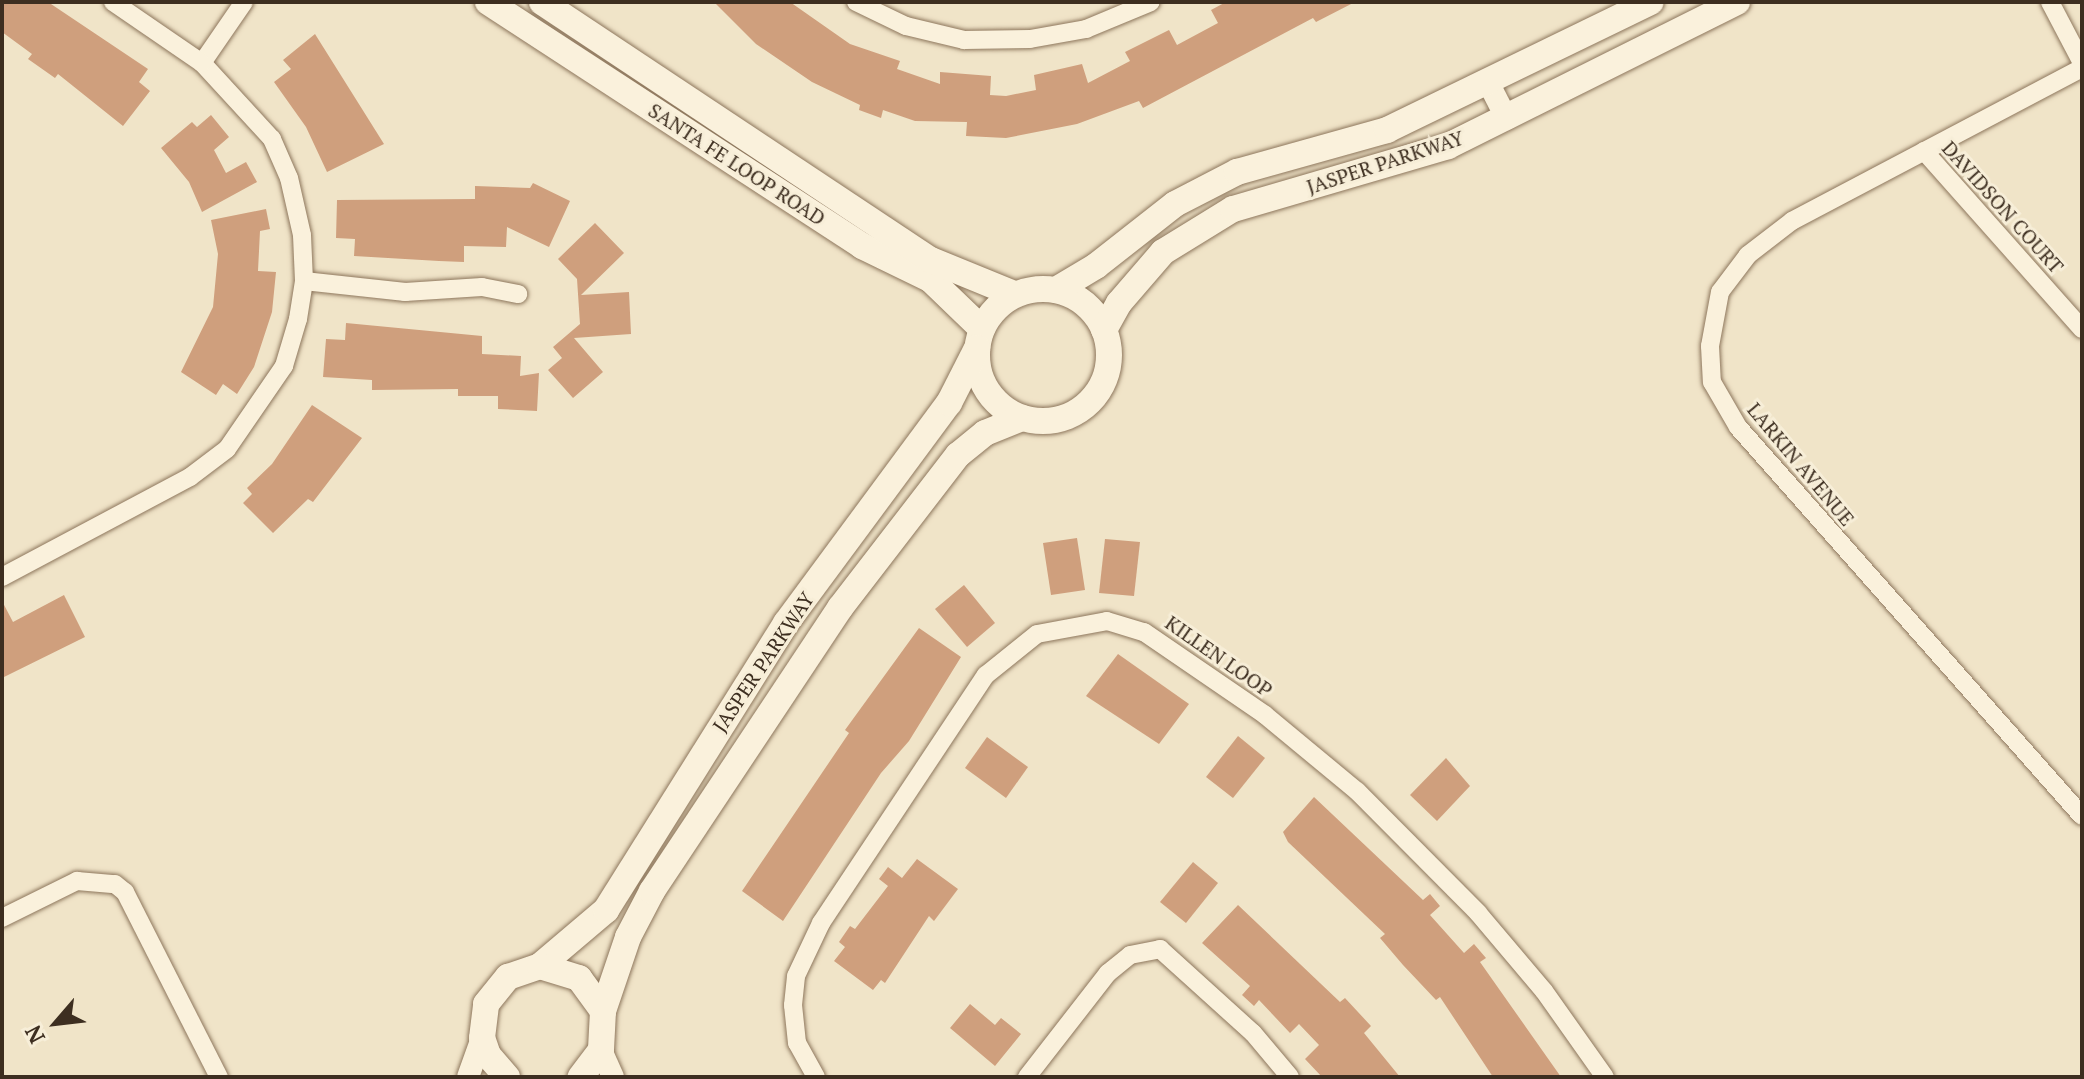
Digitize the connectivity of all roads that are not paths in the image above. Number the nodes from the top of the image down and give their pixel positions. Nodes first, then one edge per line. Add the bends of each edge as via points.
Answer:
1 (113, 2) edge
2 (244, 2) edge
3 (488, 2) edge
4 (542, 2) edge
5 (856, 2) edge
6 (1151, 2) edge
7 (1651, 2) edge
8 (1737, 2) edge
9 (2050, 2) edge
10 (202, 63) junction
11 (2082, 65) edge
12 (1489, 84) junction
13 (1507, 119) junction
14 (1924, 151) junction
15 (304, 281) junction
16 (1056, 290) junction
17 (518, 294) dead end
18 (1014, 294) junction
19 (2082, 329) edge
20 (1104, 330) junction
21 (979, 339) junction
22 (1022, 418) junction
23 (2, 577) edge
24 (2082, 816) edge
25 (2, 918) edge
26 (540, 966) junction
27 (603, 1011) junction
28 (482, 1038) junction
29 (601, 1050) junction
30 (219, 1077) edge
31 (468, 1077) edge
32 (507, 1077) edge
33 (581, 1077) edge
34 (613, 1077) edge
35 (816, 1077) edge
36 (1027, 1077) edge
37 (1290, 1077) edge
38 (1605, 1077) edge

1 - 10 street
2 - 10 street
3 - 21 main road, SANTA FE LOOP ROAD via 862,246 930,279
4 - 18 main road, SANTA FE LOOP ROAD via 931,260
5 - 6 street via 906,26 964,40 1030,39 1086,29
7 - 12 main road, JASPER PARKWAY
8 - 13 main road, JASPER PARKWAY
9 - 11 street
10 - 15 street via 272,139 296,209
11 - 14 street, LARKIN AVENUE
12 - 13 street
12 - 16 main road, JASPER PARKWAY via 1387,130 1237,172 1175,204
13 - 20 main road, JASPER PARKWAY via 1448,146 1233,209 1163,252 1119,303
14 - 19 street, DAVIDSON COURT
14 - 24 street, LARKIN AVENUE via 1792,221 1748,255 1720,292 1710,346 1712,382 1738,427
15 - 17 street via 405,292 482,287
15 - 23 street via 284,366 227,449 190,477
16 - 18 main road
16 - 20 main road via 1093,311
18 - 21 main road via 989,315
20 - 22 main road via 1107,372 1084,407 1054,419
21 - 22 main road via 987,391
21 - 26 main road, JASPER PARKWAY via 949,403 786,623 606,910
22 - 27 main road, JASPER PARKWAY via 985,433 958,455 840,608 652,891 628,937
25 - 30 street via 77,881 115,884 125,892
26 - 27 main road via 579,978
26 - 28 main road, JASPER PARKWAY via 523,969 495,989 486,1004
27 - 29 main road, JASPER PARKWAY
28 - 31 street
28 - 32 main road via 488,1055
29 - 33 main road
29 - 34 street
35 - 38 street, KILLEN LOOP via 797,1043 793,1005 796,976 821,923 986,675 1037,634 1107,621 1144,632 1265,715 1357,791 1478,913 1544,991
36 - 37 street via 1108,973 1130,955 1160,949 1253,1033

